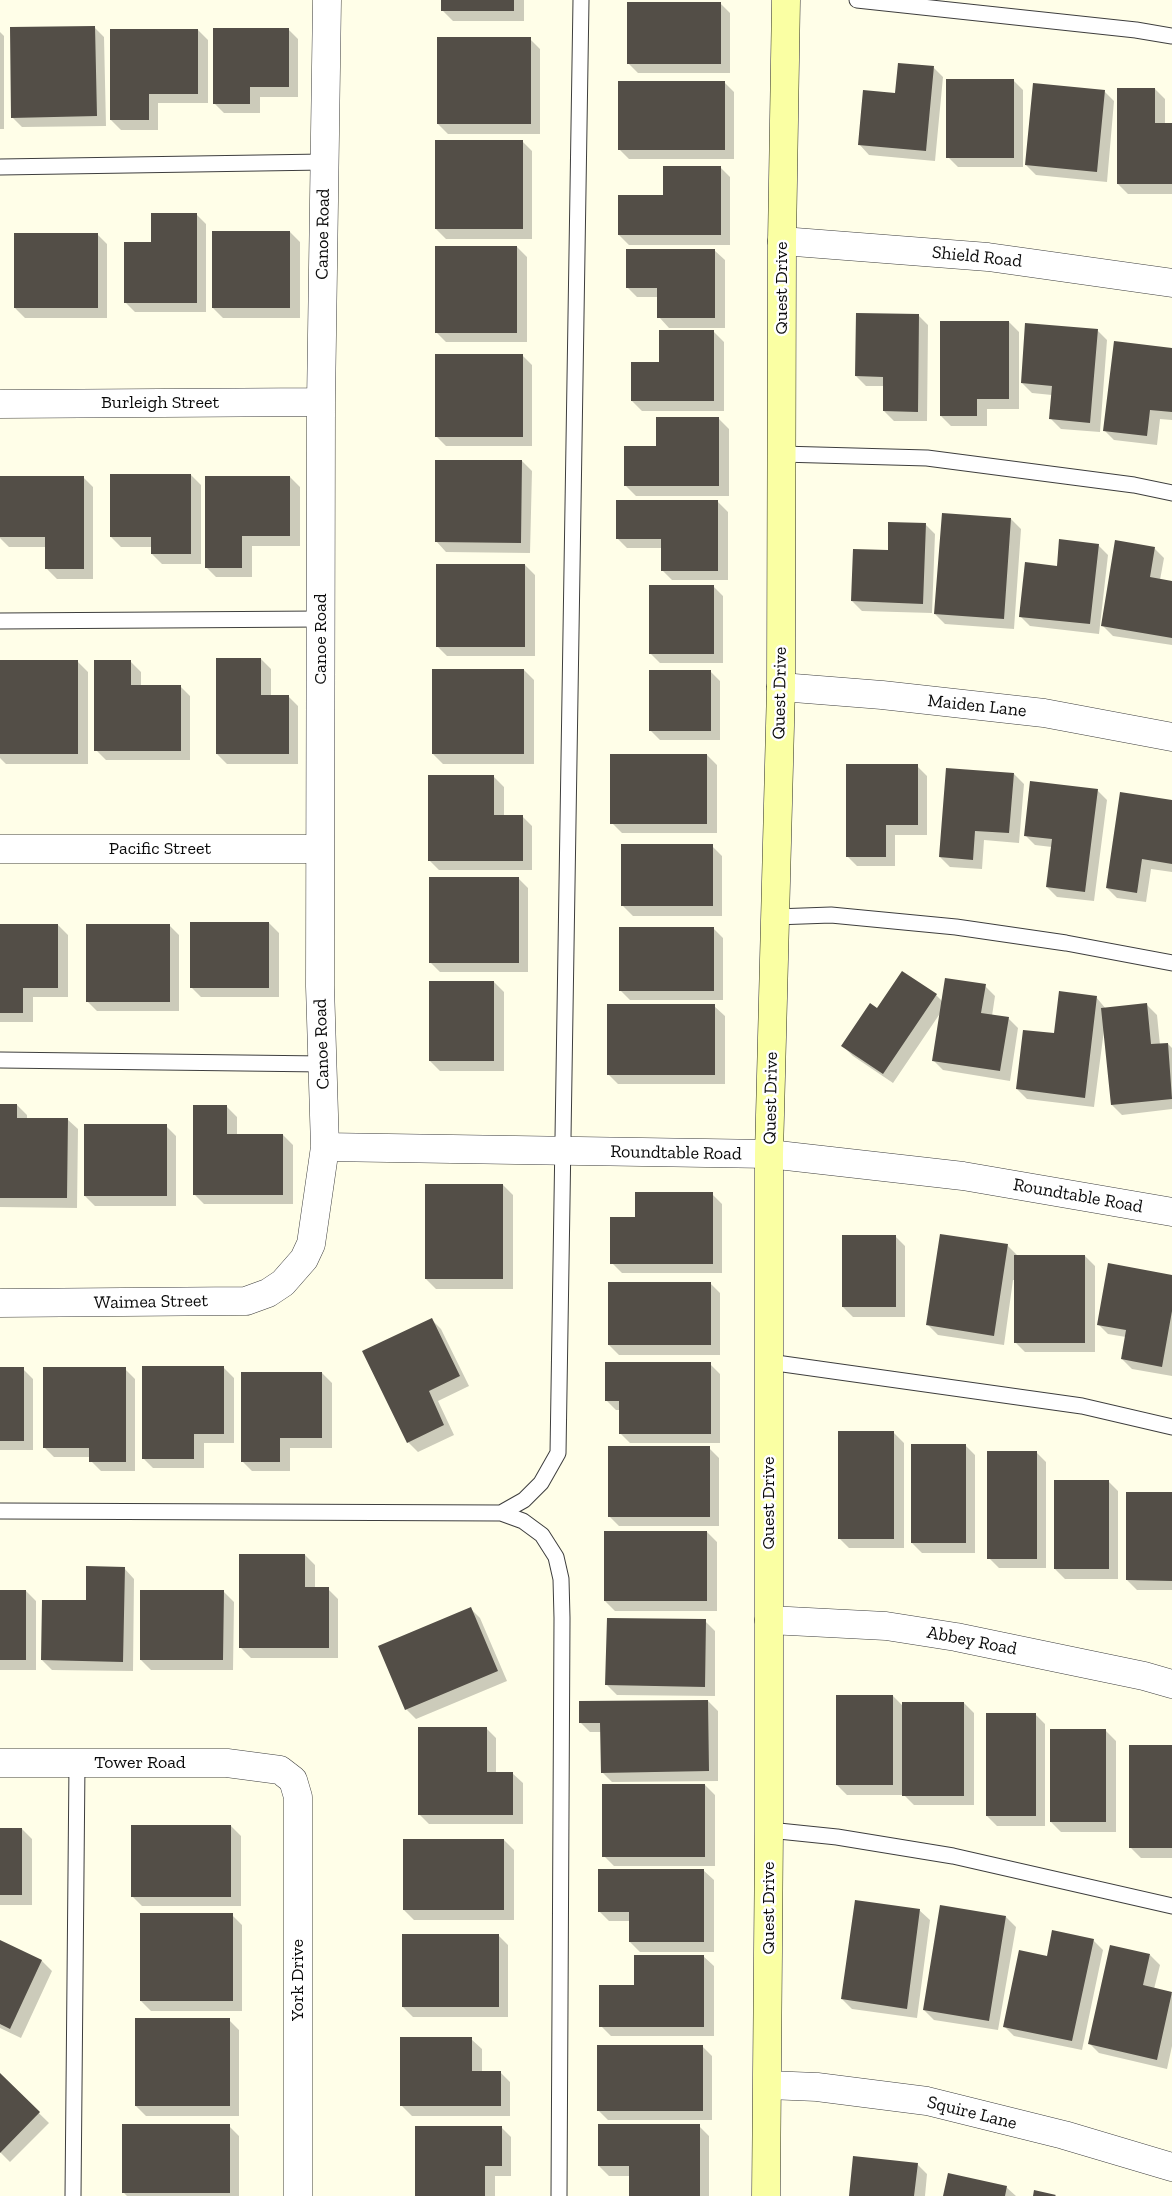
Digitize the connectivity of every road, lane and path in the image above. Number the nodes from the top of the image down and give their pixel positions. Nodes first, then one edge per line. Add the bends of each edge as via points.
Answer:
1 (327, 0) edge
2 (581, 0) edge
3 (786, 0) edge
4 (857, 0) edge
5 (1172, 36) edge
6 (324, 162) junction
7 (0, 167) edge
8 (782, 241) junction
9 (1172, 283) edge
10 (321, 402) junction
11 (0, 404) edge
12 (781, 454) junction
13 (1172, 493) edge
14 (321, 619) junction
15 (0, 621) edge
16 (780, 687) junction
17 (1172, 738) edge
18 (0, 849) edge
19 (320, 849) junction
20 (775, 917) junction
21 (1172, 963) edge
22 (0, 1060) edge
23 (323, 1064) junction
24 (325, 1146) junction
25 (564, 1151) junction
26 (770, 1154) junction
27 (1172, 1212) edge
28 (293, 1272) joint
29 (0, 1303) edge
30 (770, 1362) junction
31 (1172, 1427) edge
32 (0, 1511) edge
33 (501, 1513) junction
34 (770, 1620) junction
35 (1172, 1684) edge
36 (0, 1764) edge
37 (77, 1764) junction
38 (280, 1770) joint
39 (769, 1830) junction
40 (1172, 1906) edge
41 (768, 2085) junction
42 (1172, 2167) edge
43 (73, 2196) edge
44 (298, 2196) edge
45 (559, 2196) edge
46 (766, 2196) edge

1 - 6 street, Canoe Road
2 - 25 lane
3 - 8 street, Quest Drive
4 - 5 lane
6 - 7 lane
6 - 10 street, Canoe Road
8 - 9 street, Shield Road via 988,257
8 - 12 street, Quest Drive
10 - 11 street, Burleigh Street
10 - 14 street, Canoe Road
12 - 13 lane via 927,458 1134,485
12 - 16 street, Quest Drive
14 - 15 lane
14 - 19 street, Canoe Road
16 - 17 street, Maiden Lane via 1044,714
16 - 20 street, Quest Drive
18 - 19 street, Pacific Street
19 - 23 street, Canoe Road
20 - 21 lane via 831,915 956,927
20 - 26 street, Quest Drive
22 - 23 lane
23 - 24 street, Canoe Road
24 - 25 street, Roundtable Road
24 - 28 street, Canoe Road via 311,1244
25 - 26 street, Roundtable Road
25 - 33 lane via 558,1454 540,1483 524,1500
26 - 27 street, Roundtable Road via 963,1176
26 - 30 street, Quest Drive
28 - 29 street, Waimea Street via 268,1293 246,1300
30 - 31 lane via 1082,1406
30 - 34 street, Quest Drive
32 - 33 lane
33 - 45 lane via 523,1521 542,1535 556,1557 561,1579
34 - 35 street, Abbey Road via 886,1626 956,1637
34 - 39 street, Quest Drive
36 - 37 street, Tower Road
37 - 38 street, Tower Road via 227,1764
37 - 43 lane
38 - 44 street, York Drive via 293,1780 298,1798
39 - 40 lane via 838,1837 952,1856
39 - 41 street, Quest Drive
41 - 42 street, Squire Lane via 817,2087 927,2101 1064,2135
41 - 46 street, Quest Drive

